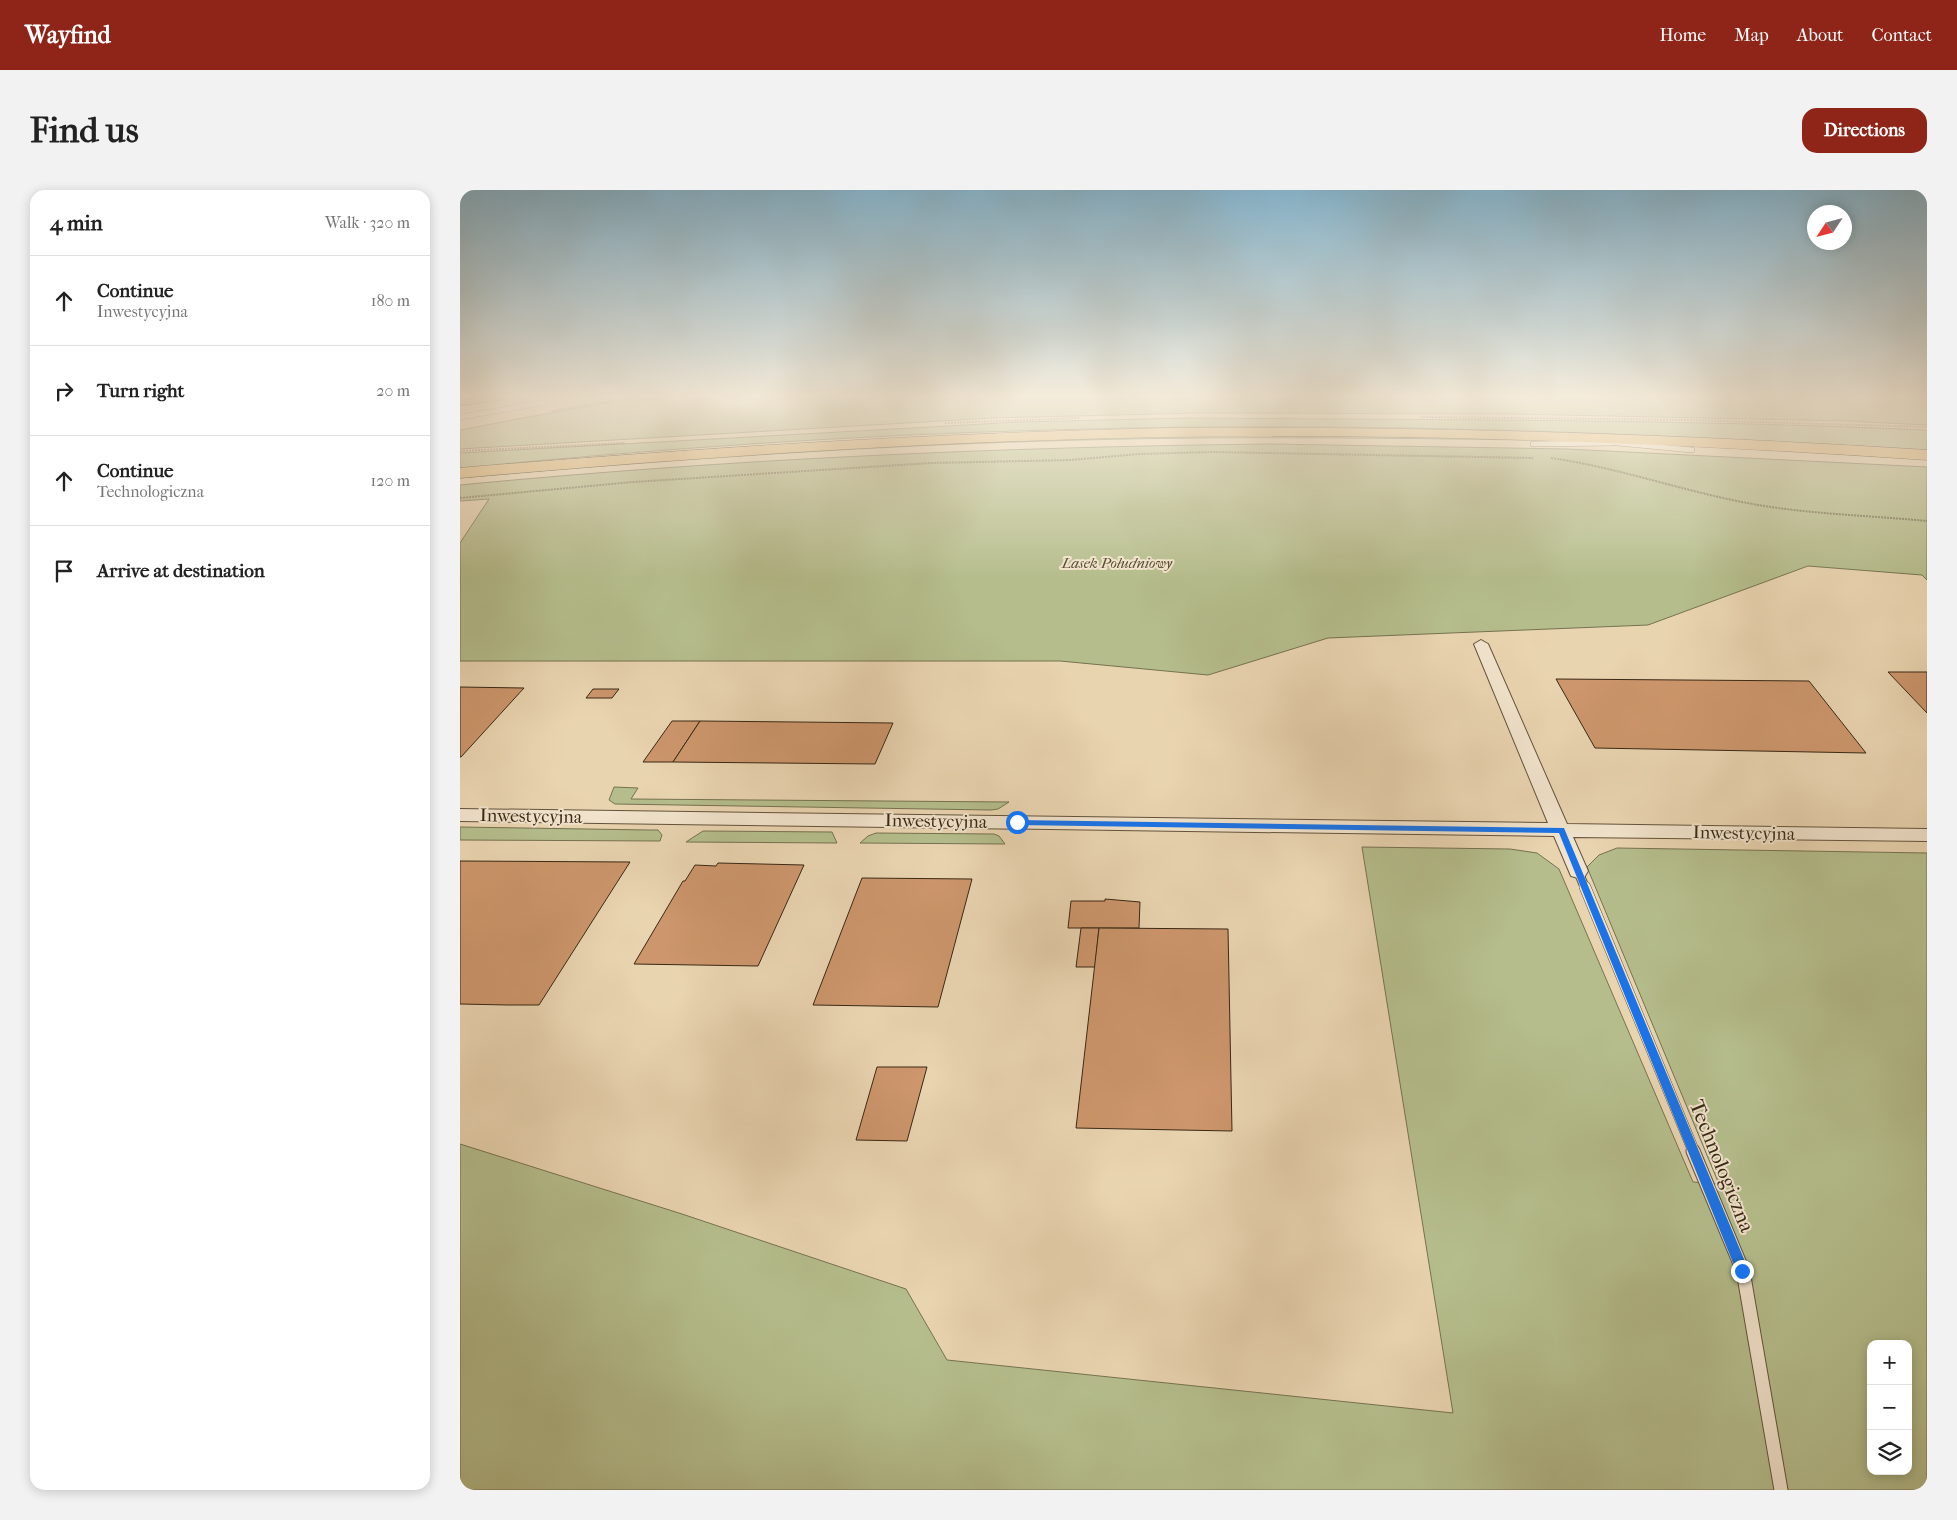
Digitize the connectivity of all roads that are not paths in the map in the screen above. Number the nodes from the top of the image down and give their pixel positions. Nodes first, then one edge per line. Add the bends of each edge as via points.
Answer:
1 (648, 458) edge
2 (786, 458) edge
3 (1853, 458) edge
4 (1927, 463) edge
5 (460, 473) edge
6 (460, 481) edge
7 (1481, 644) dead end
8 (460, 815) edge
9 (1562, 830) junction
10 (1927, 835) edge
11 (1578, 871) joint
12 (1781, 1490) edge

1 - 5 highway
2 - 6 highway
3 - 4 highway
7 - 9 street
8 - 9 street, Inwestycyjna
9 - 10 street, Inwestycyjna
9 - 11 street
11 - 12 lane, Technologiczna via 1742,1271

